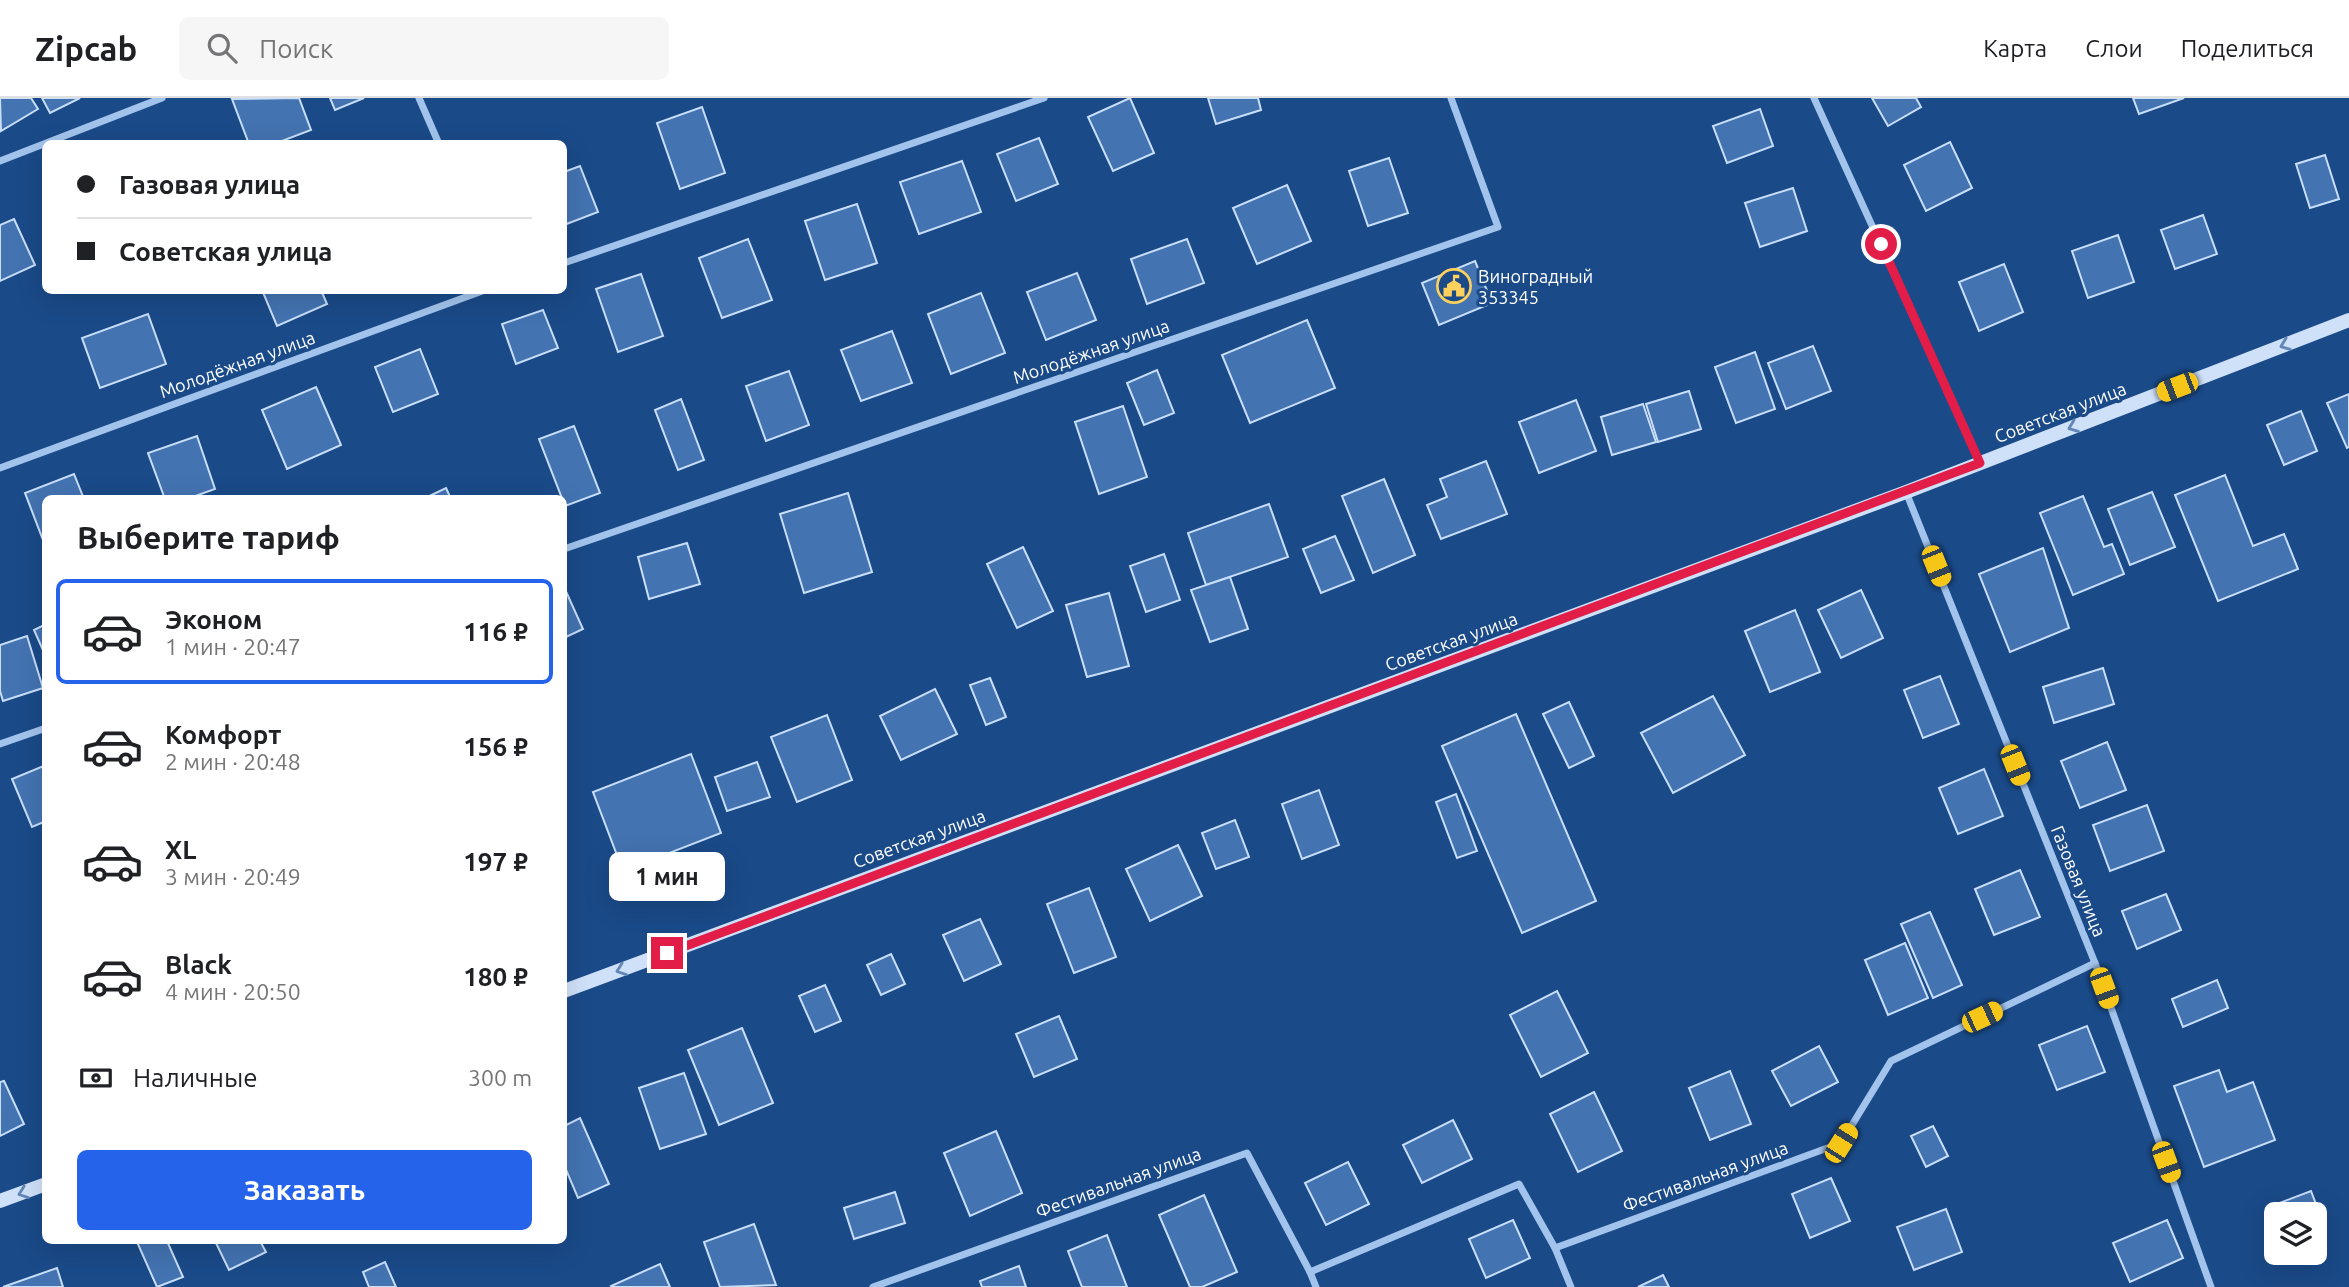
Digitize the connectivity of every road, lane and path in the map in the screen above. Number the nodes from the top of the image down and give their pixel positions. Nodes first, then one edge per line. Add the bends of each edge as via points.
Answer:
1 (162, 98) edge
2 (419, 98) edge
3 (1044, 98) edge
4 (1451, 98) edge
5 (1814, 98) edge
6 (54, 140) edge
7 (437, 140) edge
8 (42, 145) edge
9 (0, 161) edge
10 (567, 262) edge
11 (474, 294) edge
12 (2349, 320) edge
13 (1980, 463) junction
14 (0, 468) edge
15 (1906, 492) junction
16 (567, 548) edge
17 (42, 729) edge
18 (0, 744) edge
19 (2095, 963) junction
20 (567, 990) edge
21 (42, 1185) edge
22 (0, 1201) edge
23 (1555, 1248) junction
24 (1310, 1272) junction
25 (873, 1287) edge
26 (1316, 1287) edge
27 (1572, 1287) edge
28 (2211, 1287) edge

1 - 6 street
2 - 7 street
3 - 10 street
4 - 16 street, Молодёжная улица via 1498,227
5 - 13 street
8 - 9 street
11 - 14 street, Молодёжная улица
12 -> 13 main road, Советская улица
13 - 15 main road, Советская улица
15 - 19 street, Газовая улица
15 -> 20 main road, Советская улица
17 - 18 street
19 - 23 street, Фестивальная улица via 1891,1061 1841,1143
19 - 28 street, Газовая улица
21 -> 22 main road
23 - 24 street via 1519,1184
23 - 27 street
24 - 25 street, Фестивальная улица via 1247,1153
24 - 26 street, Фестивальная улица

